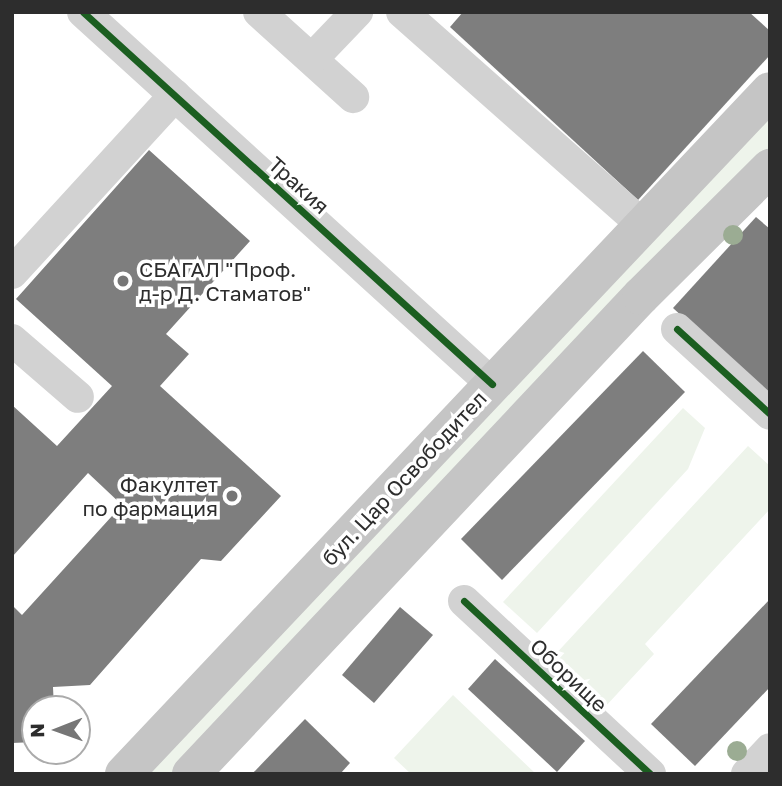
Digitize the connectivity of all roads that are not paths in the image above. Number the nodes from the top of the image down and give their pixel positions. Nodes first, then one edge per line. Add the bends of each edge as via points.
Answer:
1 (83, 12) edge
2 (259, 12) edge
3 (357, 12) edge
4 (402, 12) edge
5 (435, 22) edge
6 (313, 58) junction
7 (770, 91) edge
8 (175, 95) junction
9 (353, 97) dead end
10 (770, 168) edge
11 (643, 225) junction
12 (12, 273) edge
13 (677, 329) dead end
14 (12, 341) edge
15 (492, 384) junction
16 (78, 397) dead end
17 (770, 414) edge
18 (464, 601) dead end
19 (770, 749) edge
20 (124, 774) edge
21 (191, 774) edge
22 (650, 774) edge
23 (747, 774) edge

1 - 8 street, Тракия
2 - 6 street
3 - 6 street
4 - 5 street
5 - 11 street
6 - 9 street
7 - 11 main road, бул. Цар Освободител
8 - 12 street
8 - 15 street, Тракия
10 - 21 main road via 641,296
11 - 15 main road, бул. Цар Освободител
13 - 17 street
14 - 16 street
15 - 20 main road, бул. Цар Освободител
18 - 22 street, Оборище
19 - 23 street

